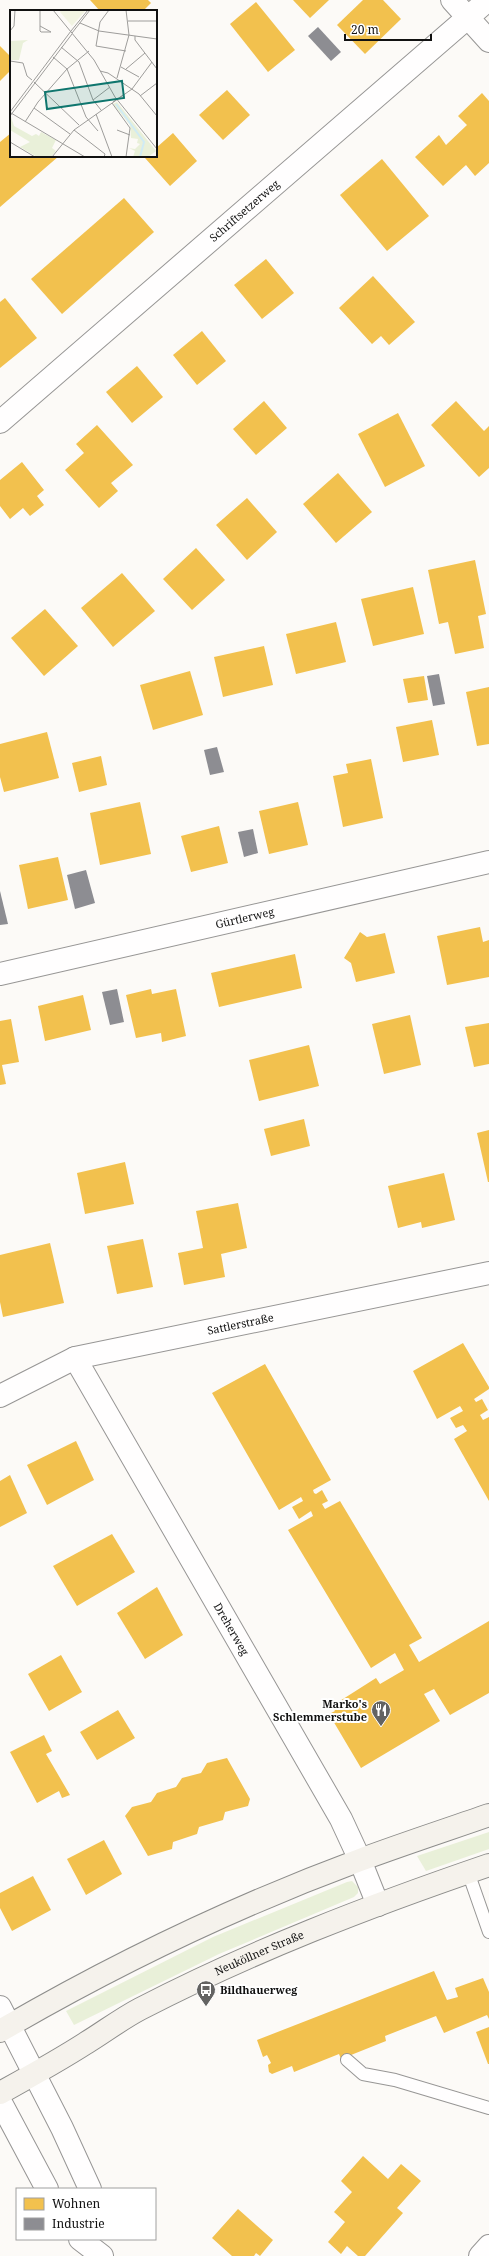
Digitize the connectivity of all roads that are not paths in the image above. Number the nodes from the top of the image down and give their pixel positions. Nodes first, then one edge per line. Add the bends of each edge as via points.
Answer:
1 (452, 0) edge
2 (488, 0) edge
3 (468, 18) junction
4 (489, 41) edge
5 (0, 422) edge
6 (489, 862) edge
7 (0, 974) edge
8 (489, 1272) edge
9 (75, 1358) junction
10 (0, 1396) edge
11 (489, 1815) edge
12 (360, 1860) junction
13 (489, 1865) edge
14 (468, 1872) junction
15 (378, 1904) junction
16 (489, 1932) edge
17 (3, 2021) edge
18 (347, 2060) dead end
19 (34, 2073) junction
20 (0, 2094) edge
21 (0, 2102) edge
22 (489, 2108) edge
23 (46, 2188) edge
24 (90, 2188) edge
25 (81, 2240) edge
26 (103, 2240) edge
27 (489, 2246) edge
28 (103, 2256) edge
29 (480, 2256) edge

1 - 3 street
2 - 3 street, Schriftsetzerweg
3 - 4 street
3 - 5 street, Schriftsetzerweg
6 - 7 street, Gürtlerweg
8 - 9 street, Sattlerstraße
9 - 10 street, Sattlerstraße
9 - 12 street, Dreherweg via 341,1819
11 - 12 main road
12 - 15 street, Dreherweg
12 - 17 main road via 167,1942 59,1997
13 - 14 main road, Neuköllner Straße
14 - 15 main road, Neuköllner Straße
14 - 16 lane
15 - 19 main road, Neuköllner Straße via 279,1943 198,1980 138,2010
17 - 19 street
18 - 22 lane via 363,2074 395,2080
19 - 20 main road, Neuköllner Straße
19 - 24 street
21 - 23 street
25 - 28 street
26 - 28 street
27 - 29 street

